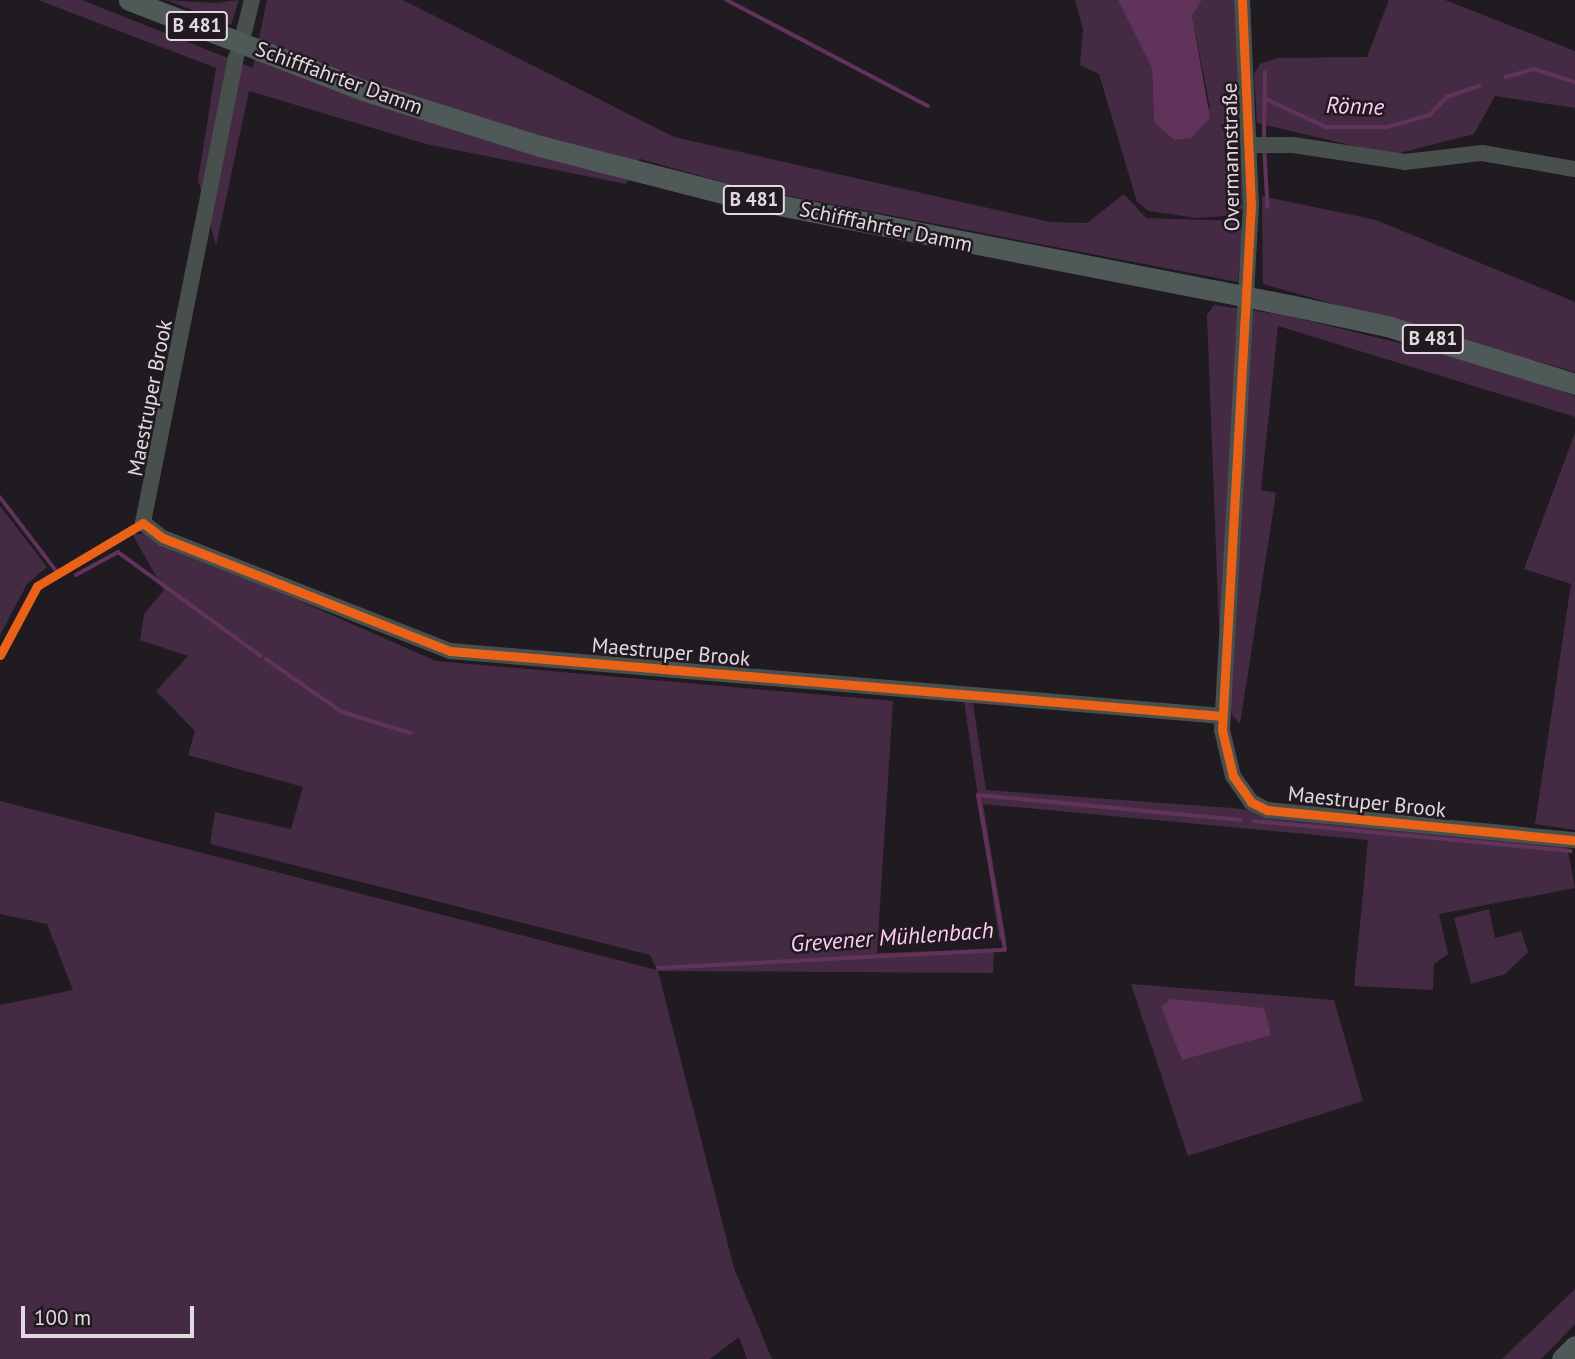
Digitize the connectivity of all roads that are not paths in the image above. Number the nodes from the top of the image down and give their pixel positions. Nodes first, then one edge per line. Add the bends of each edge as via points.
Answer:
1 (129, 0) edge
2 (252, 0) edge
3 (1242, 0) edge
4 (244, 33) dead end
5 (236, 57) dead end
6 (1250, 145) junction
7 (1575, 169) edge
8 (1246, 314) joint
9 (1575, 384) edge
10 (1222, 716) junction
11 (1575, 840) edge
12 (1575, 1346) edge
13 (1562, 1359) edge

1 - 9 main road, Schifffahrter Damm / B 481, bridge via 363,90 540,146 743,198 1400,330
2 - 4 street
3 - 6 street, Overmannstraße
5 - 10 street, Maestruper Brook via 155,488 143,523 163,538 450,651
6 - 7 street via 1293,145 1405,162 1511,155
6 - 8 street, Overmannstraße
8 - 10 street, Maestruper Brook
10 - 11 street, Maestruper Brook via 1225,751 1240,791 1267,810
12 - 13 main road

